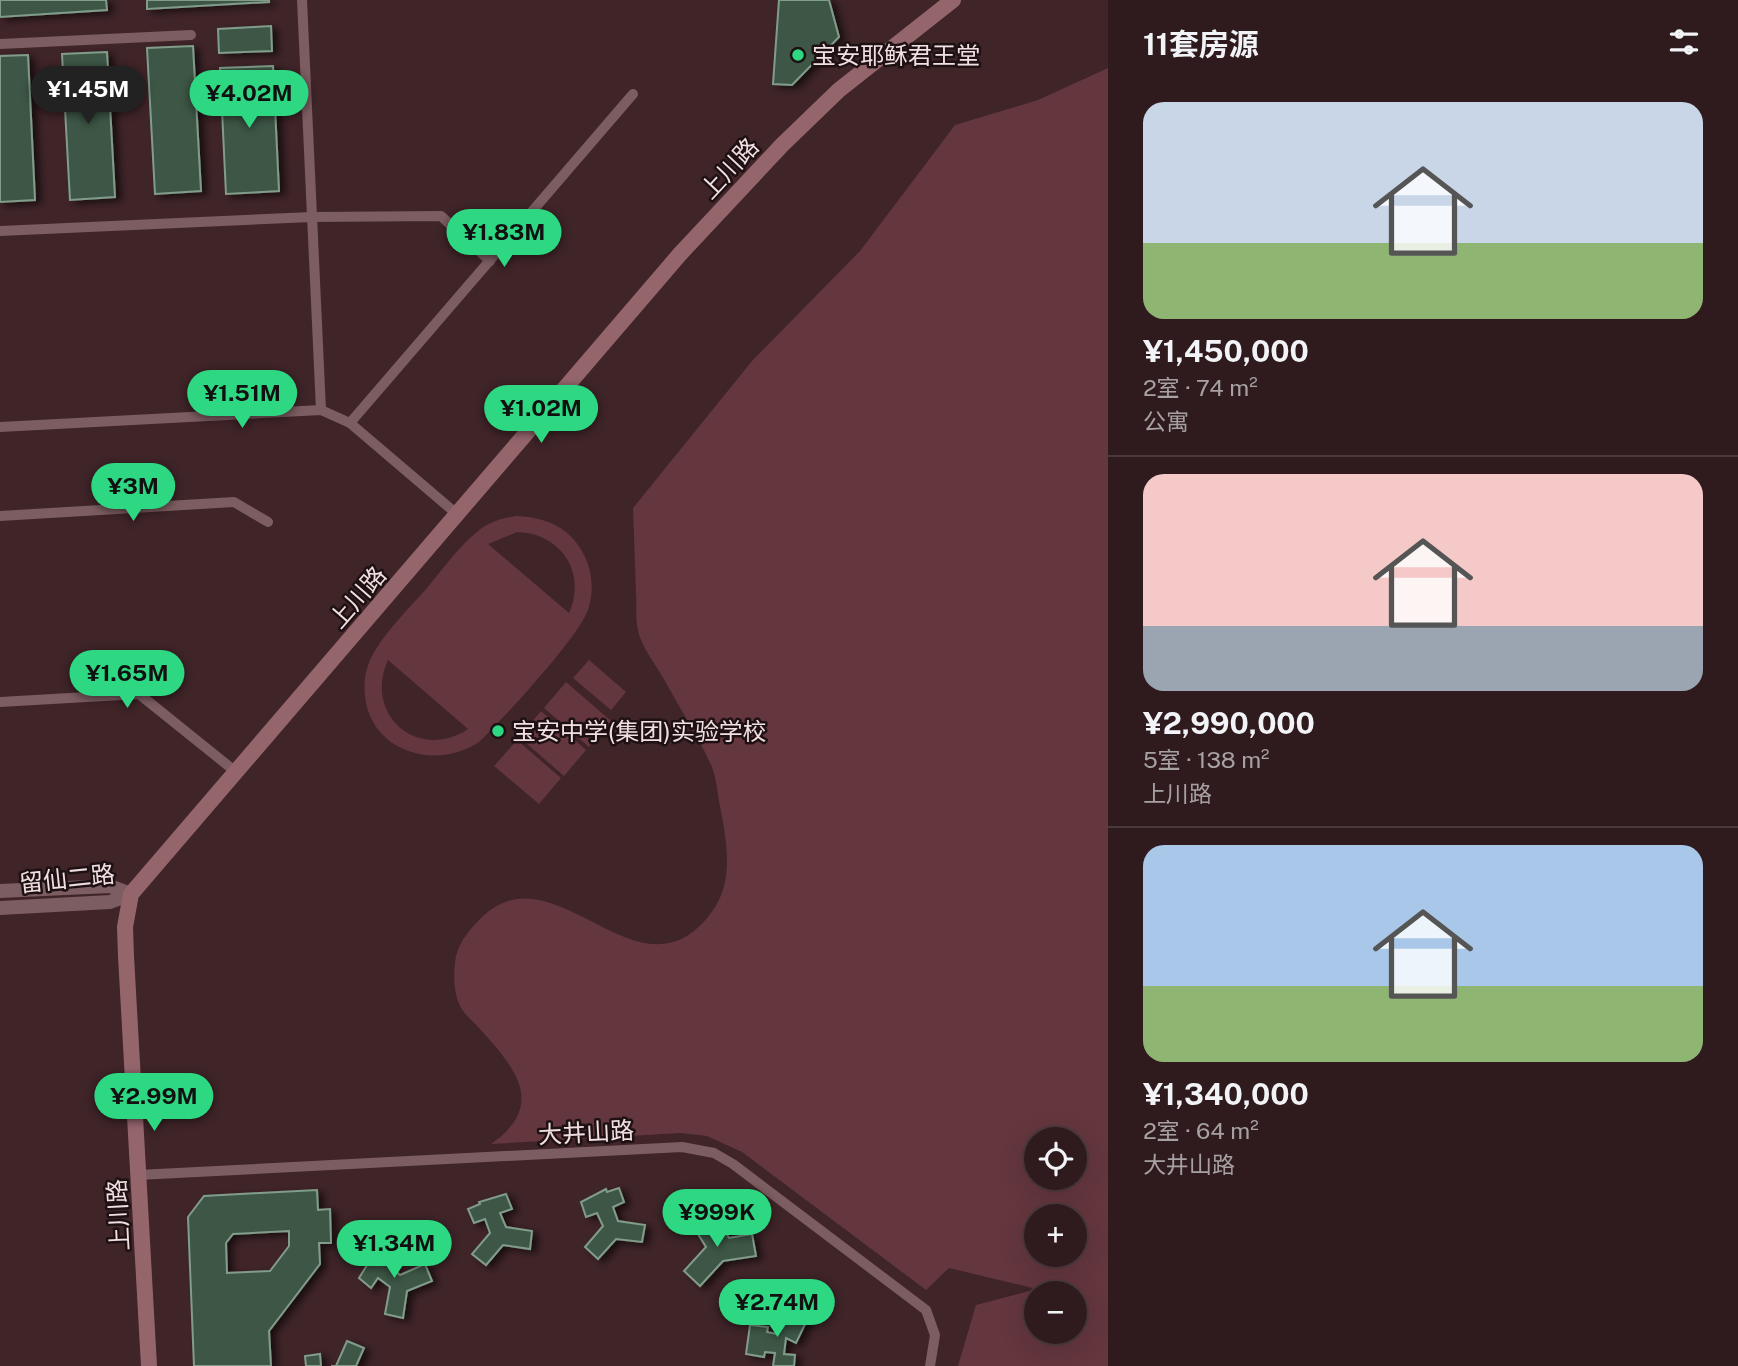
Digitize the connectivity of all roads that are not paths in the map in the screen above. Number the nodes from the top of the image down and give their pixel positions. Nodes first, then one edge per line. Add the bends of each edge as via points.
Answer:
1 (302, 0) edge
2 (953, 0) edge
3 (191, 35) dead end
4 (0, 44) edge
5 (633, 94) dead end
6 (312, 217) junction
7 (0, 232) edge
8 (490, 261) junction
9 (321, 410) junction
10 (350, 423) junction
11 (0, 427) edge
12 (458, 515) junction
13 (0, 516) edge
14 (268, 522) dead end
15 (0, 702) edge
16 (236, 772) junction
17 (0, 891) edge
18 (131, 894) junction
19 (0, 908) edge
20 (138, 1175) junction
21 (149, 1366) edge
22 (930, 1366) edge

1 - 6 street
2 - 12 main road, 上川路 via 839,90 782,145 680,254
3 - 4 street
5 - 8 street
6 - 7 street
6 - 8 street via 441,216
6 - 9 street
8 - 10 street
9 - 10 street
9 - 11 street
10 - 12 street
12 - 16 main road, 上川路
13 - 14 street via 234,502
15 - 16 street via 139,694
16 - 18 main road, 上川路
17 - 18 street, 留仙二路 via 110,886
18 - 19 street, 留仙二路 via 110,902
18 - 20 main road, 上川路 via 125,927
20 - 21 main road, 上川路
20 - 22 street, 大井山路 via 682,1147 704,1150 733,1164 926,1310 935,1335

